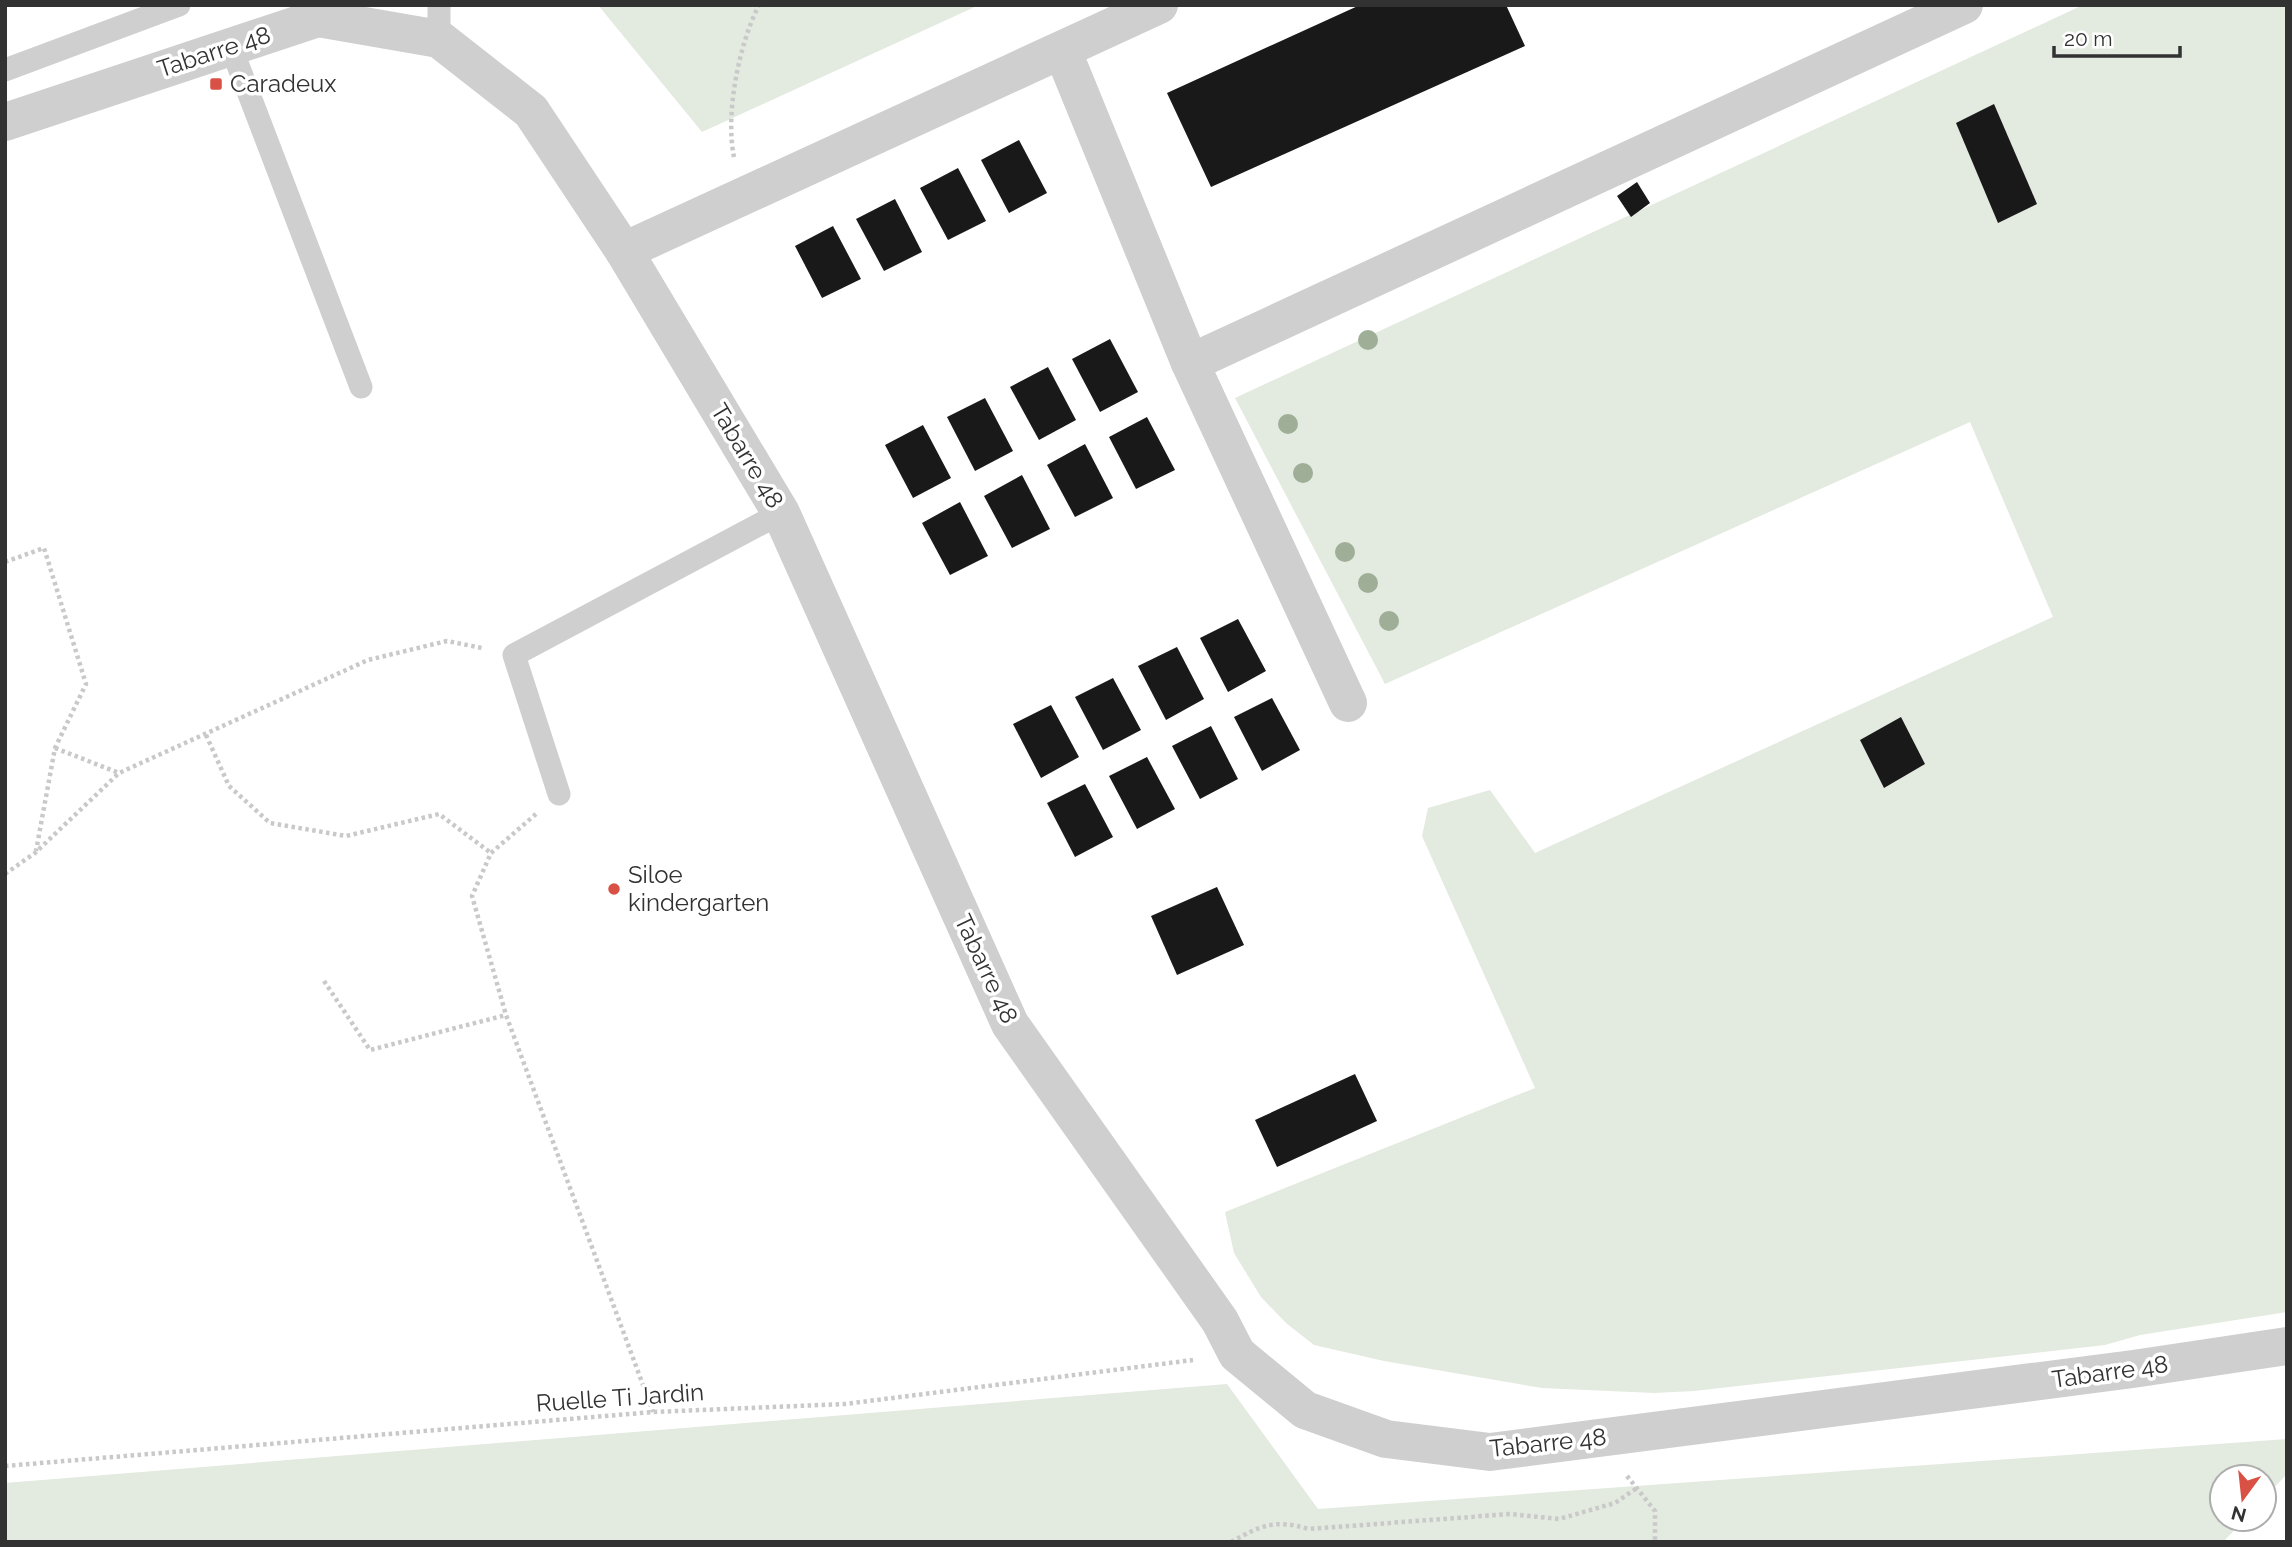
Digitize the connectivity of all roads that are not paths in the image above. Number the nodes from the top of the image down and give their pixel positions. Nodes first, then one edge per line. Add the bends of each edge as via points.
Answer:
1 (179, 5) edge
2 (1159, 5) edge
3 (1964, 5) edge
4 (439, 22) edge
5 (231, 47) junction
6 (1063, 52) junction
7 (5, 70) edge
8 (5, 122) edge
9 (624, 251) junction
10 (1190, 363) junction
11 (360, 387) dead end
12 (781, 513) junction
13 (1348, 703) dead end
14 (559, 794) road end
15 (2287, 1346) edge

1 - 7 lane
2 - 6 street
3 - 10 street
4 - 5 street, Tabarre 48 via 318,18
4 - 9 street, Tabarre 48 via 531,111
5 - 8 street, Tabarre 48
5 - 11 lane
6 - 9 street
6 - 10 street
9 - 12 street, Tabarre 48
10 - 13 street
12 - 14 lane via 514,655
12 - 15 street, Tabarre 48 via 1010,1024 1220,1321 1237,1354 1305,1410 1386,1439 1490,1452

